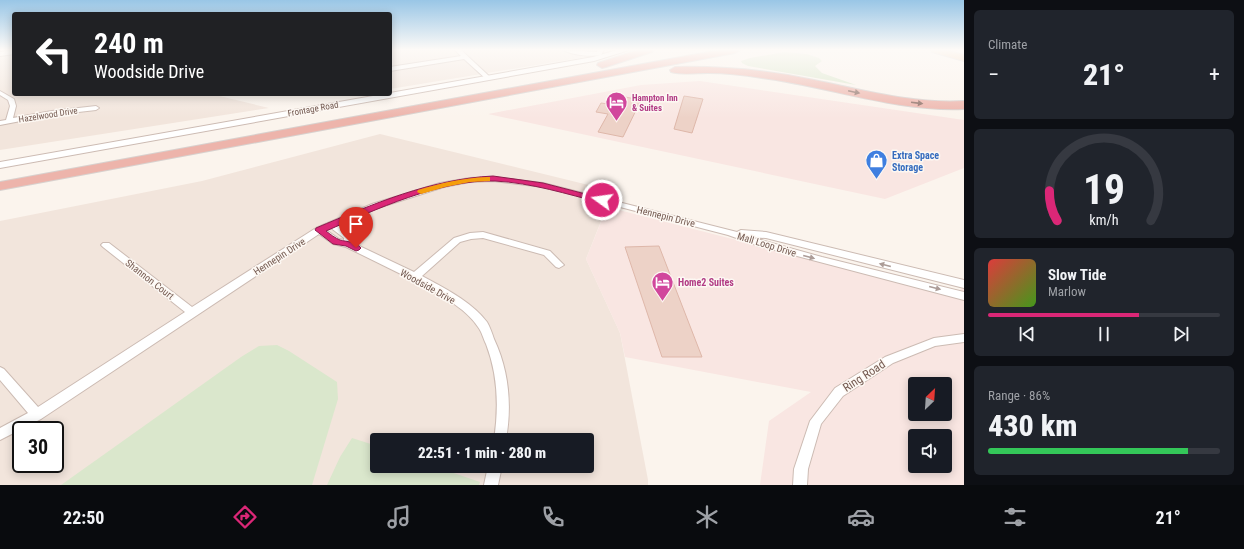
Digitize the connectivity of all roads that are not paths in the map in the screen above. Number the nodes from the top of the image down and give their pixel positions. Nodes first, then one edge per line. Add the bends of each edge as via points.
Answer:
1 (482, 73) edge
2 (518, 73) edge
3 (574, 73) edge
4 (617, 73) edge
5 (641, 73) edge
6 (740, 73) edge
7 (488, 78) junction
8 (552, 85) junction
9 (0, 93) edge
10 (392, 95) edge
11 (387, 96) edge
12 (964, 105) edge
13 (96, 108) dead end
14 (9, 122) junction
15 (0, 123) edge
16 (0, 165) edge
17 (0, 177) edge
18 (0, 186) edge
19 (332, 224) junction
20 (319, 230) junction
21 (731, 233) junction
22 (348, 244) junction
23 (106, 245) dead end
24 (559, 265) dead end
25 (414, 278) junction
26 (964, 284) edge
27 (964, 296) edge
28 (193, 313) junction
29 (964, 338) edge
30 (0, 372) edge
31 (37, 415) junction
32 (501, 433) edge
33 (0, 434) edge
34 (494, 473) edge
35 (491, 485) edge
36 (800, 485) edge

1 - 7 street
2 - 7 street, Frontage Road
3 - 17 highway
4 - 8 highway
8 -> 5 highway
6 -> 12 highway via 787,78 903,102
7 - 10 street, Frontage Road
8 - 18 highway
9 - 14 street via 11,99 13,106
11 - 16 street, Frontage Road
13 - 14 street, Hazelwood Drive via 52,113
14 - 15 street, Hazelwood Drive
19 - 20 street, Hennepin Drive
19 - 21 street, Hennepin Drive via 375,206 443,185 493,179 543,185
19 - 22 street via 349,237
20 - 22 street, Woodside Drive via 336,242
20 - 28 street, Hennepin Drive
26 -> 21 street, Mall Loop Drive via 766,235
21 -> 27 street, Mall Loop Drive via 762,244
22 - 25 street, Woodside Drive
23 - 28 street, Shannon Court
24 - 25 street via 547,253 483,235 470,236 457,240
25 - 32 street, Woodside Drive via 447,295 482,325 493,348 503,385 504,421
28 - 31 street, Hennepin Drive
29 - 36 street, Ring Road via 934,342 889,360 839,392 816,421 801,469
30 - 31 street
31 - 33 street, Hennepin Drive
34 - 35 street

